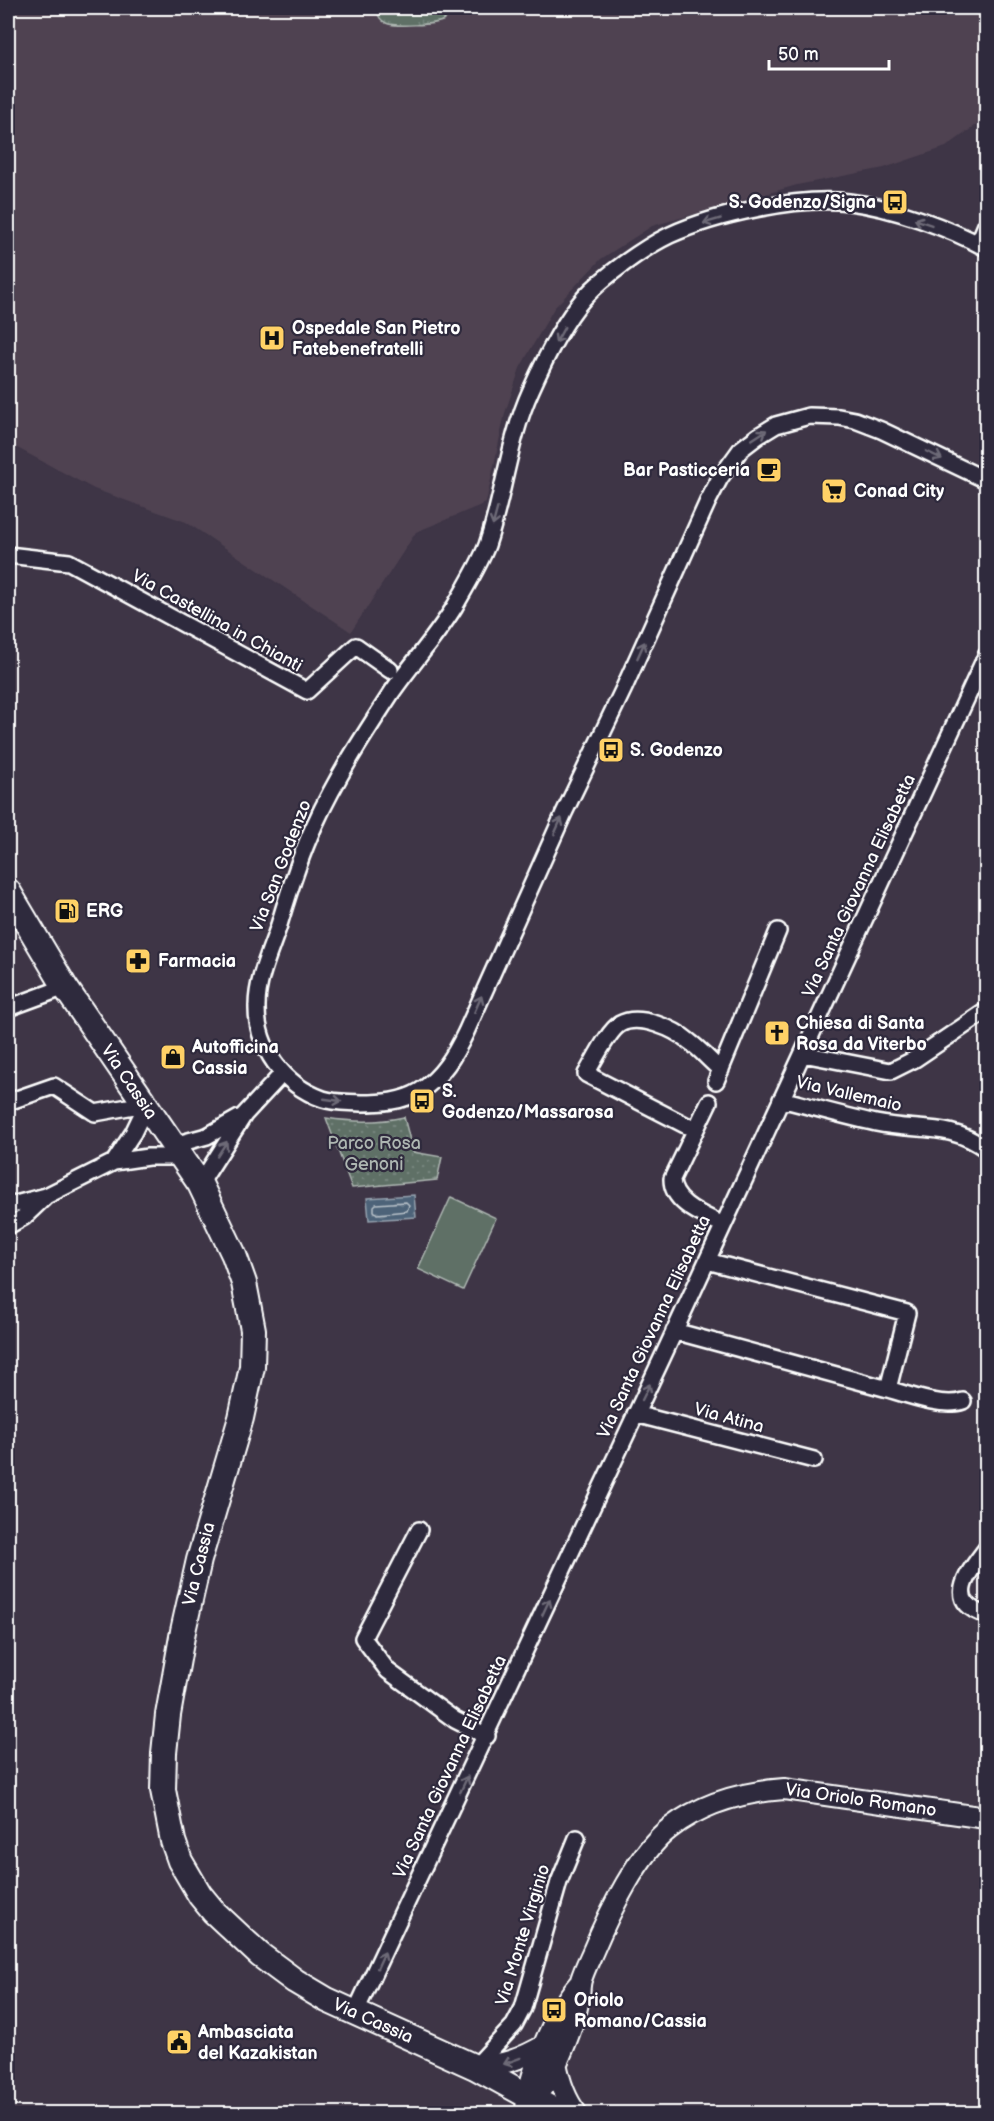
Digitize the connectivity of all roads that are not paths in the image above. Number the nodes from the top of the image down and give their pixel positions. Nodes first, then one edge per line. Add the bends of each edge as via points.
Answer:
1 (987, 225) edge
2 (982, 246) edge
3 (987, 480) edge
4 (8, 555) edge
5 (987, 656) edge
6 (390, 670) dead end
7 (8, 891) edge
8 (778, 931) dead end
9 (65, 987) junction
10 (8, 1008) edge
11 (987, 1011) edge
12 (803, 1054) junction
13 (282, 1074) junction
14 (781, 1099) junction
15 (8, 1102) edge
16 (709, 1102) dead end
17 (145, 1105) junction
18 (244, 1115) junction
19 (695, 1131) junction
20 (987, 1149) edge
21 (178, 1151) junction
22 (114, 1162) junction
23 (200, 1184) junction
24 (46, 1196) junction
25 (8, 1206) edge
26 (723, 1225) junction
27 (8, 1226) edge
28 (707, 1261) junction
29 (674, 1332) junction
30 (888, 1389) junction
31 (963, 1401) dead end
32 (635, 1414) junction
33 (814, 1460) dead end
34 (419, 1530) dead end
35 (987, 1548) edge
36 (987, 1615) edge
37 (487, 1736) junction
38 (987, 1818) edge
39 (577, 1838) dead end
40 (581, 1980) junction
41 (356, 2013) junction
42 (545, 2045) junction
43 (556, 2062) junction
44 (475, 2067) junction
45 (527, 2104) edge
46 (561, 2114) edge
47 (577, 2114) edge

1 - 2 street
2 -> 13 street, Via San Godenzo via 867,205 830,201 781,206 726,217 672,234 610,275 579,304 526,402 482,557 446,620 362,738 312,831 288,894 257,1000 264,1042
13 -> 3 street, Via San Godenzo via 304,1090 330,1101 386,1102 421,1090 448,1065 708,501 733,458 748,442 787,421 810,416 839,417 881,430
4 - 6 street, Via Castellina in Chianti via 69,562 307,691 356,646
5 - 12 street, Via Santa Giovanna Elisabetta
7 - 9 main road, Via Cassia
8 - 19 street via 718,1076 689,1041 655,1023 638,1020 620,1023 586,1074
9 - 10 street
9 - 17 main road, Via Cassia
11 - 12 street via 891,1071
12 - 14 street, Via Santa Giovanna Elisabetta
13 - 18 street
14 - 20 street, Via Vallemaio via 877,1123 944,1129
14 - 26 street, Via Santa Giovanna Elisabetta
15 - 17 street via 54,1086 95,1113
16 - 19 street
17 - 21 main road, Via Cassia
17 - 22 street
18 - 21 street
23 -> 18 street
19 - 26 street via 672,1186 683,1202
21 - 22 street
21 - 23 main road, Via Cassia
22 - 24 street
23 - 41 main road, Via Cassia via 244,1282 252,1322 253,1355 241,1418 196,1572 170,1698 163,1780 170,1829 186,1871 214,1912 279,1969 315,1994
24 - 25 street
24 - 27 street
26 - 28 street, Via Santa Giovanna Elisabetta
28 - 29 street, Via Santa Giovanna Elisabetta
28 - 30 street via 907,1313
29 - 30 street
32 -> 29 street, Via Santa Giovanna Elisabetta
30 - 31 street via 947,1403
32 - 33 street, Via Atina
37 -> 32 street, Via Santa Giovanna Elisabetta
34 - 37 street via 363,1638 388,1671 455,1720
35 - 36 street via 961,1589 969,1606
41 -> 37 street, Via Santa Giovanna Elisabetta
38 - 40 street, Via Oriolo Romano via 784,1789 757,1791 714,1803 682,1820 656,1841 607,1921
39 - 44 street, Via Monte Virginio via 559,1882 523,2008 514,2025
40 - 42 street, Via Oriolo Romano via 567,1998
40 - 43 street, Via Oriolo Romano via 573,2022
41 - 44 main road, Via Cassia
42 -> 44 street via 506,2064
42 - 45 street, Via Oriolo Romano via 532,2074
43 - 45 street, Via Oriolo Romano
43 - 47 street via 559,2078
44 - 45 main road, Via Cassia
45 - 46 main road, Via Cassia

